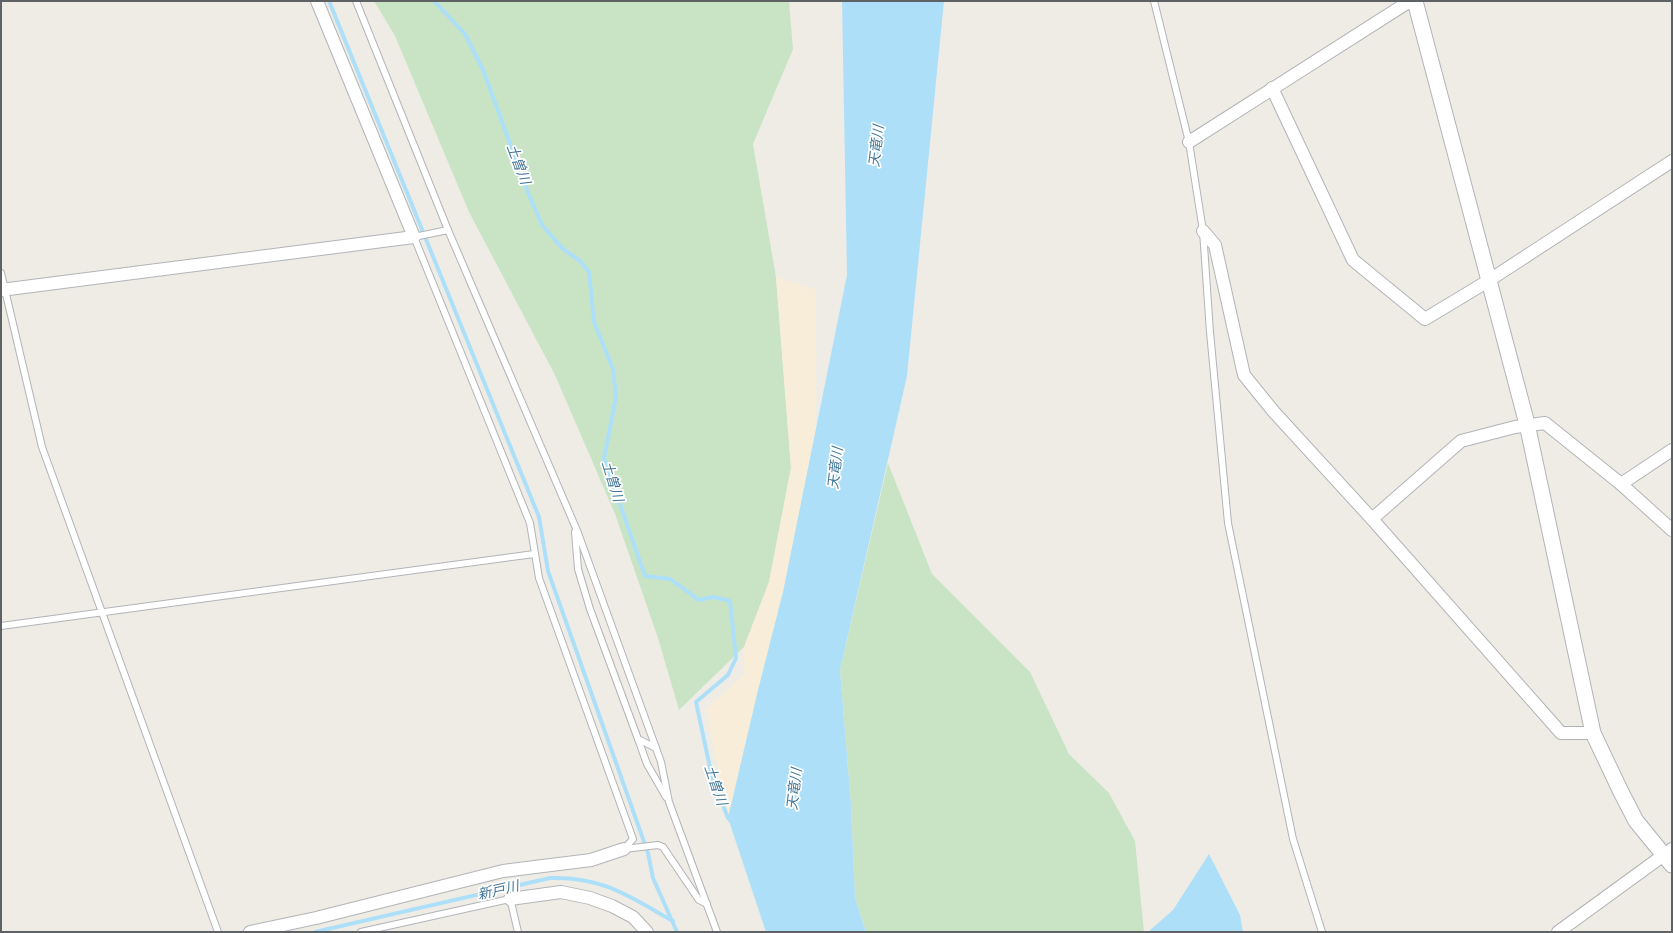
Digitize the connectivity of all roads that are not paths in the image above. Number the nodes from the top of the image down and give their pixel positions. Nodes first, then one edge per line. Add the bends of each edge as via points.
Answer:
1 (317, 1) edge
2 (356, 1) edge
3 (1154, 1) edge
4 (1410, 1) edge
5 (1415, 1) edge
6 (1272, 88) junction
7 (1189, 142) junction
8 (1672, 161) edge
9 (448, 230) junction
10 (1203, 231) junction
11 (416, 237) junction
12 (1, 273) edge
13 (1488, 281) junction
14 (3, 290) edge
15 (1527, 424) junction
16 (1672, 450) edge
17 (1621, 484) junction
18 (1372, 519) junction
19 (575, 527) junction
20 (1672, 530) edge
21 (534, 554) junction
22 (103, 611) junction
23 (1, 626) edge
24 (1593, 733) junction
25 (638, 739) junction
26 (656, 748) junction
27 (669, 802) junction
28 (624, 850) junction
29 (1669, 856) edge
30 (510, 896) junction
31 (707, 904) junction
32 (218, 932) edge
33 (250, 932) edge
34 (361, 932) edge
35 (518, 932) edge
36 (647, 932) edge
37 (717, 932) edge
38 (1322, 932) edge
39 (1558, 932) edge

1 - 11 street
2 - 9 lane
3 - 7 lane
4 - 6 street
5 - 13 street
6 - 7 street
6 - 13 street via 1353,260 1425,319
7 - 10 lane
8 - 13 street
9 - 11 lane
9 - 19 lane
10 - 18 street via 1215,245 1244,375 1274,412
10 - 38 lane via 1228,523 1293,839
11 - 14 street
11 - 21 lane via 530,523
12 - 14 lane
13 - 15 street
14 - 22 lane via 42,447
15 - 17 street via 1545,423
15 - 18 street via 1461,441
15 - 24 street
16 - 17 street
17 - 20 street
18 - 24 street via 1561,734
19 - 25 lane via 578,568 590,609
19 - 26 lane
21 - 22 lane
21 - 28 lane via 539,578 633,839
22 - 23 lane
22 - 32 lane
24 - 29 street via 1636,821
25 - 26 lane
25 - 27 lane via 647,764
26 - 27 lane
27 - 31 lane
28 - 31 lane via 663,847 699,900
28 - 33 street via 591,860 503,871
29 - 39 street
30 - 34 lane
30 - 35 lane
30 - 36 street via 561,892 590,898 633,917
31 - 37 lane

